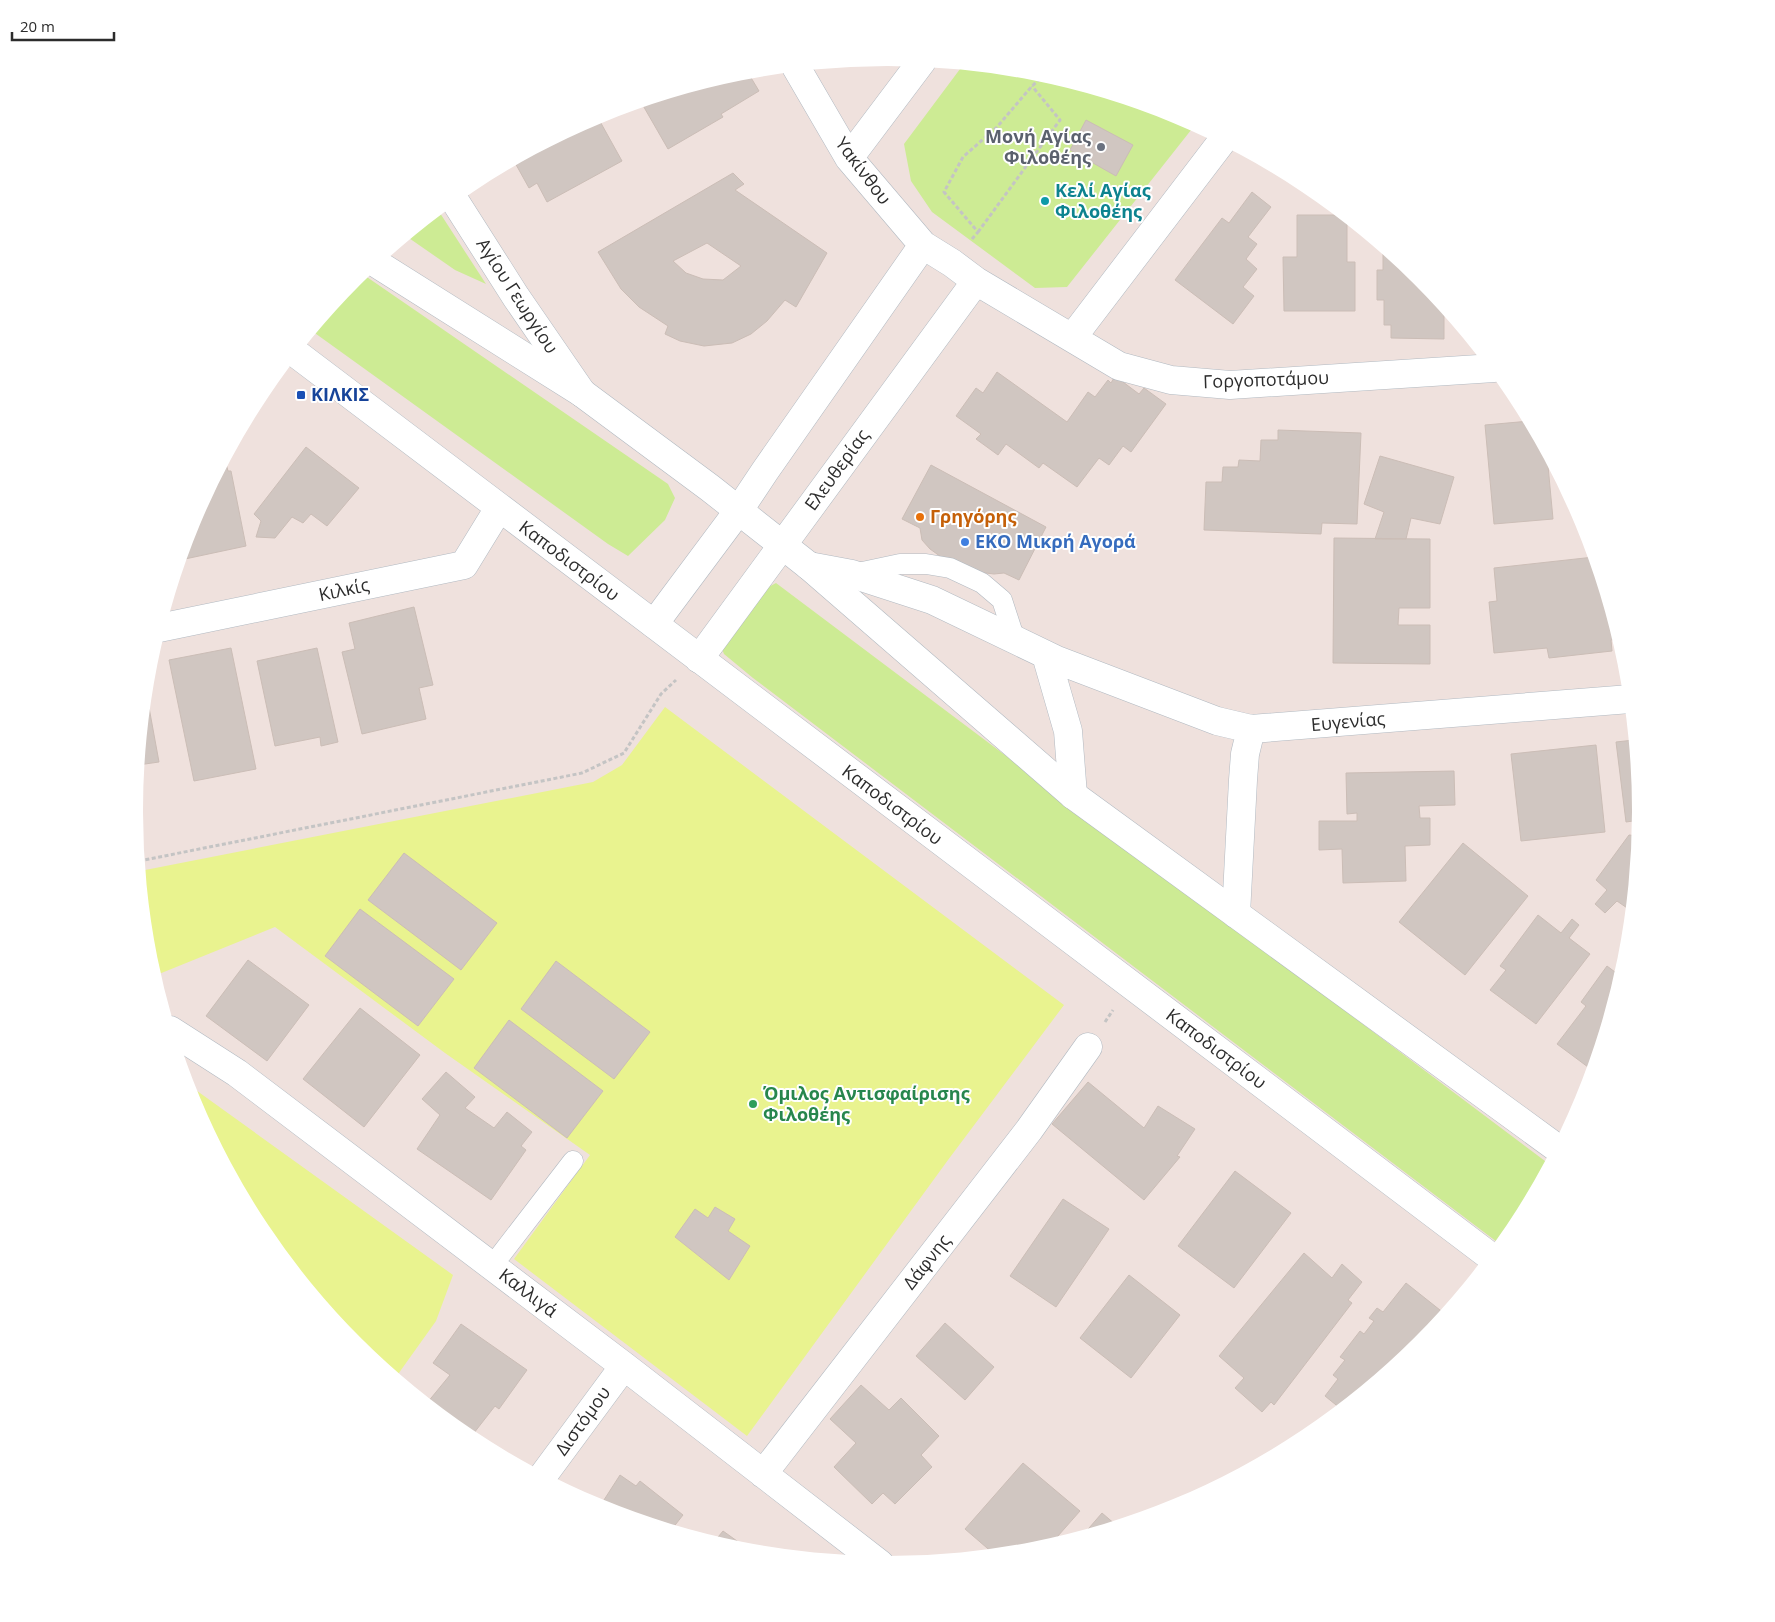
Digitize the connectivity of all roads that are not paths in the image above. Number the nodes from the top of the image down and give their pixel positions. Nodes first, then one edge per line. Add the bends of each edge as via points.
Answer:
1 (917, 67) edge
2 (799, 72) edge
3 (1220, 144) edge
4 (849, 158) junction
5 (457, 204) edge
6 (923, 245) junction
7 (380, 266) edge
8 (976, 281) junction
9 (1072, 338) junction
10 (299, 356) edge
11 (1486, 369) edge
12 (582, 393) junction
13 (499, 508) junction
14 (739, 510) junction
15 (781, 545) junction
16 (809, 566) junction
17 (852, 574) junction
18 (654, 624) junction
19 (166, 627) edge
20 (1015, 640) junction
21 (1046, 655) junction
22 (699, 659) junction
23 (1624, 700) edge
24 (1251, 729) junction
25 (1073, 795) junction
26 (1236, 914) junction
27 (177, 1035) edge
28 (1088, 1047) road end
29 (1553, 1144) edge
30 (573, 1161) dead end
31 (1486, 1253) edge
32 (492, 1266) junction
33 (624, 1366) junction
34 (545, 1472) edge
35 (763, 1474) junction
36 (869, 1555) edge

1 - 4 street
2 - 4 street, Υακίνθου
3 - 9 street
4 - 6 street, Υακίνθου
5 - 12 street, Αγίου Γεωργίου via 516,298
6 - 8 street, Γοργοποτάμου
6 - 14 street
7 - 12 street
8 - 9 street, Γοργοποτάμου
8 - 15 street, Ελευθερίας
9 - 11 street, Γοργοποτάμου via 1119,366 1171,380 1230,385
10 - 13 street, Καποδιστρίου
12 - 14 street
13 - 18 street, Καποδιστρίου
13 - 19 street, Κιλκίς via 464,565
14 - 15 street
14 - 18 street
15 - 16 street
15 - 22 street, Ελευθερίας
16 - 17 street, Ευγενίας
16 - 25 street
17 - 20 street, Ευγενίας via 932,600
17 - 20 lane via 900,564 950,568 982,583 1002,600
18 - 22 street, Καποδιστρίου
20 - 21 street, Ευγενίας
21 - 24 street, Ευγενίας via 1217,721
21 - 25 street via 1068,731
22 - 31 street, Καποδιστρίου
23 - 24 street, Ευγενίας
24 - 26 street via 1242,780
25 - 26 street
26 - 29 street
27 - 32 street, Καλλιγά via 238,1073
28 - 35 street, Δάφνης via 1029,1130
30 - 32 lane
32 - 33 street, Καλλιγά
33 - 34 street, Διστόμου
33 - 35 street, Καλλιγά
35 - 36 street, Καλλιγά

